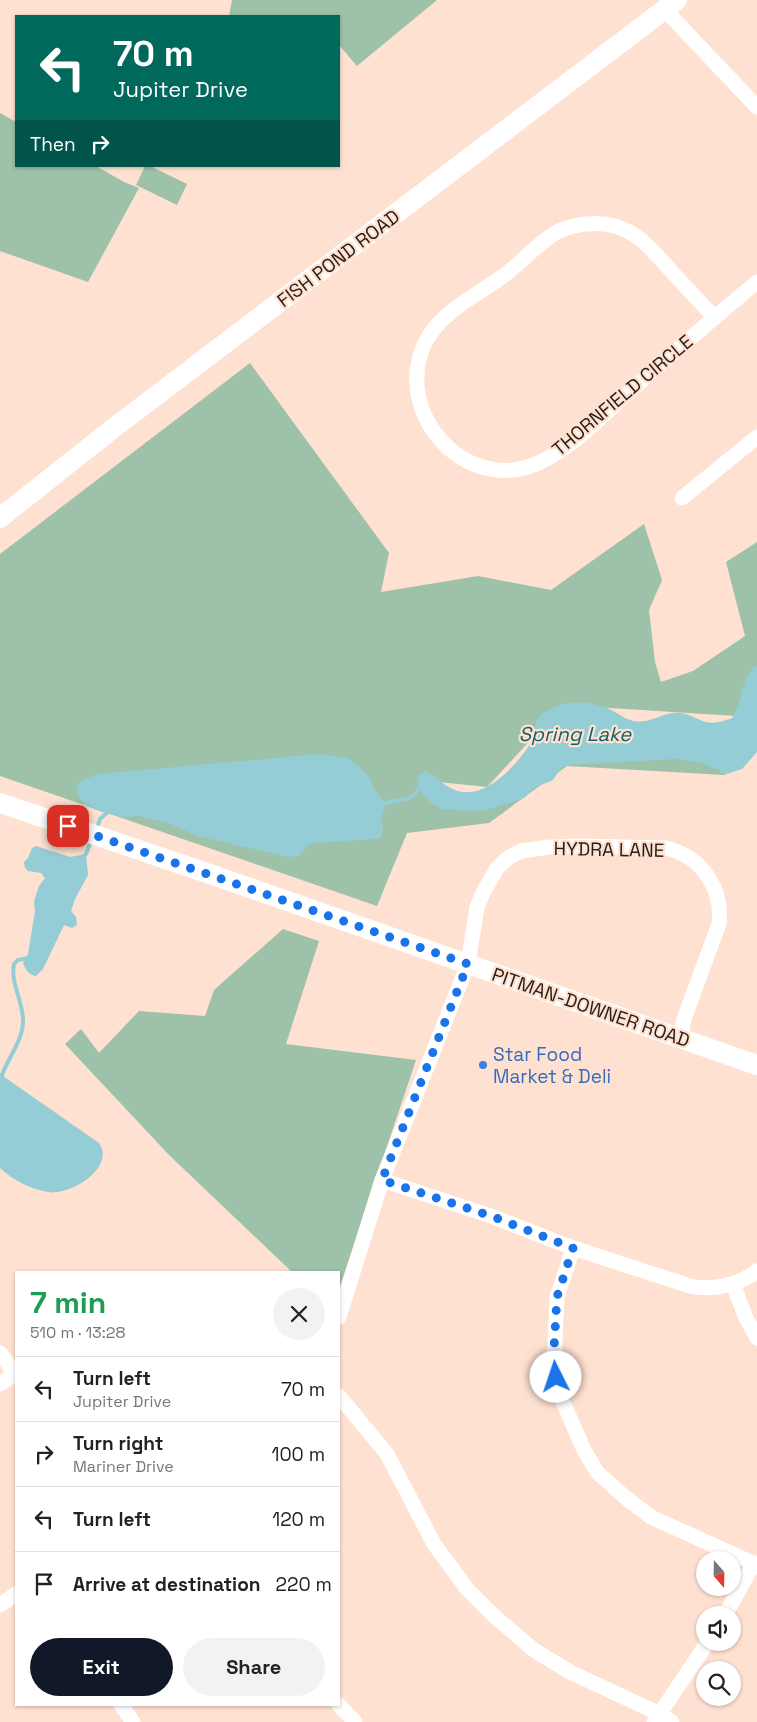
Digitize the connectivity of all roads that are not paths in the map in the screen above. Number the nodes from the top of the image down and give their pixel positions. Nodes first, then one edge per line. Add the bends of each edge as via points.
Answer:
1 (671, 5) edge
2 (757, 107) edge
3 (757, 282) edge
4 (714, 317) junction
5 (757, 437) edge
6 (682, 498) dead end
7 (0, 518) edge
8 (0, 803) edge
9 (468, 964) junction
10 (680, 1038) junction
11 (757, 1065) edge
12 (382, 1180) junction
13 (573, 1248) junction
14 (757, 1271) edge
15 (733, 1284) junction
16 (340, 1314) edge
17 (757, 1338) edge
18 (0, 1353) edge
19 (15, 1373) edge
20 (15, 1375) edge
21 (0, 1384) edge
22 (340, 1397) edge
23 (756, 1564) edge
24 (15, 1595) edge
25 (0, 1606) edge
26 (730, 1606) edge
27 (703, 1651) edge
28 (121, 1706) edge
29 (340, 1706) edge
30 (662, 1719) edge
31 (133, 1722) edge
32 (355, 1722) edge

1 - 2 street
1 - 7 street, FISH POND ROAD
3 - 4 street, THORNFIELD CIRCLE
4 - 4 street, THORNFIELD CIRCLE via 598,420 559,451 533,465 496,469 472,462 441,442 420,407 418,368 425,342 434,329 454,309 507,273 549,237 568,227 603,223 636,236
5 - 6 street
8 - 9 street, PITMAN-DOWNER ROAD
9 - 10 street, PITMAN-DOWNER ROAD
9 - 10 street, HYDRA LANE via 474,921 483,893 497,868 521,851 564,846 666,848 680,852 712,882 721,910
9 - 12 street, HYDRA LANE
10 - 11 street, PITMAN-DOWNER ROAD
12 - 13 street via 491,1216
12 - 16 street, HYDRA LANE
13 - 15 street via 690,1286 704,1289
13 - 23 street via 557,1297 554,1364 558,1391 584,1450 597,1472 651,1517
14 - 15 street
15 - 17 street
18 - 19 street
20 - 21 street
22 - 30 street via 387,1454 434,1544 467,1589 492,1615 534,1650
23 - 26 street
24 - 25 street
27 - 30 street
28 - 31 street
29 - 32 street

